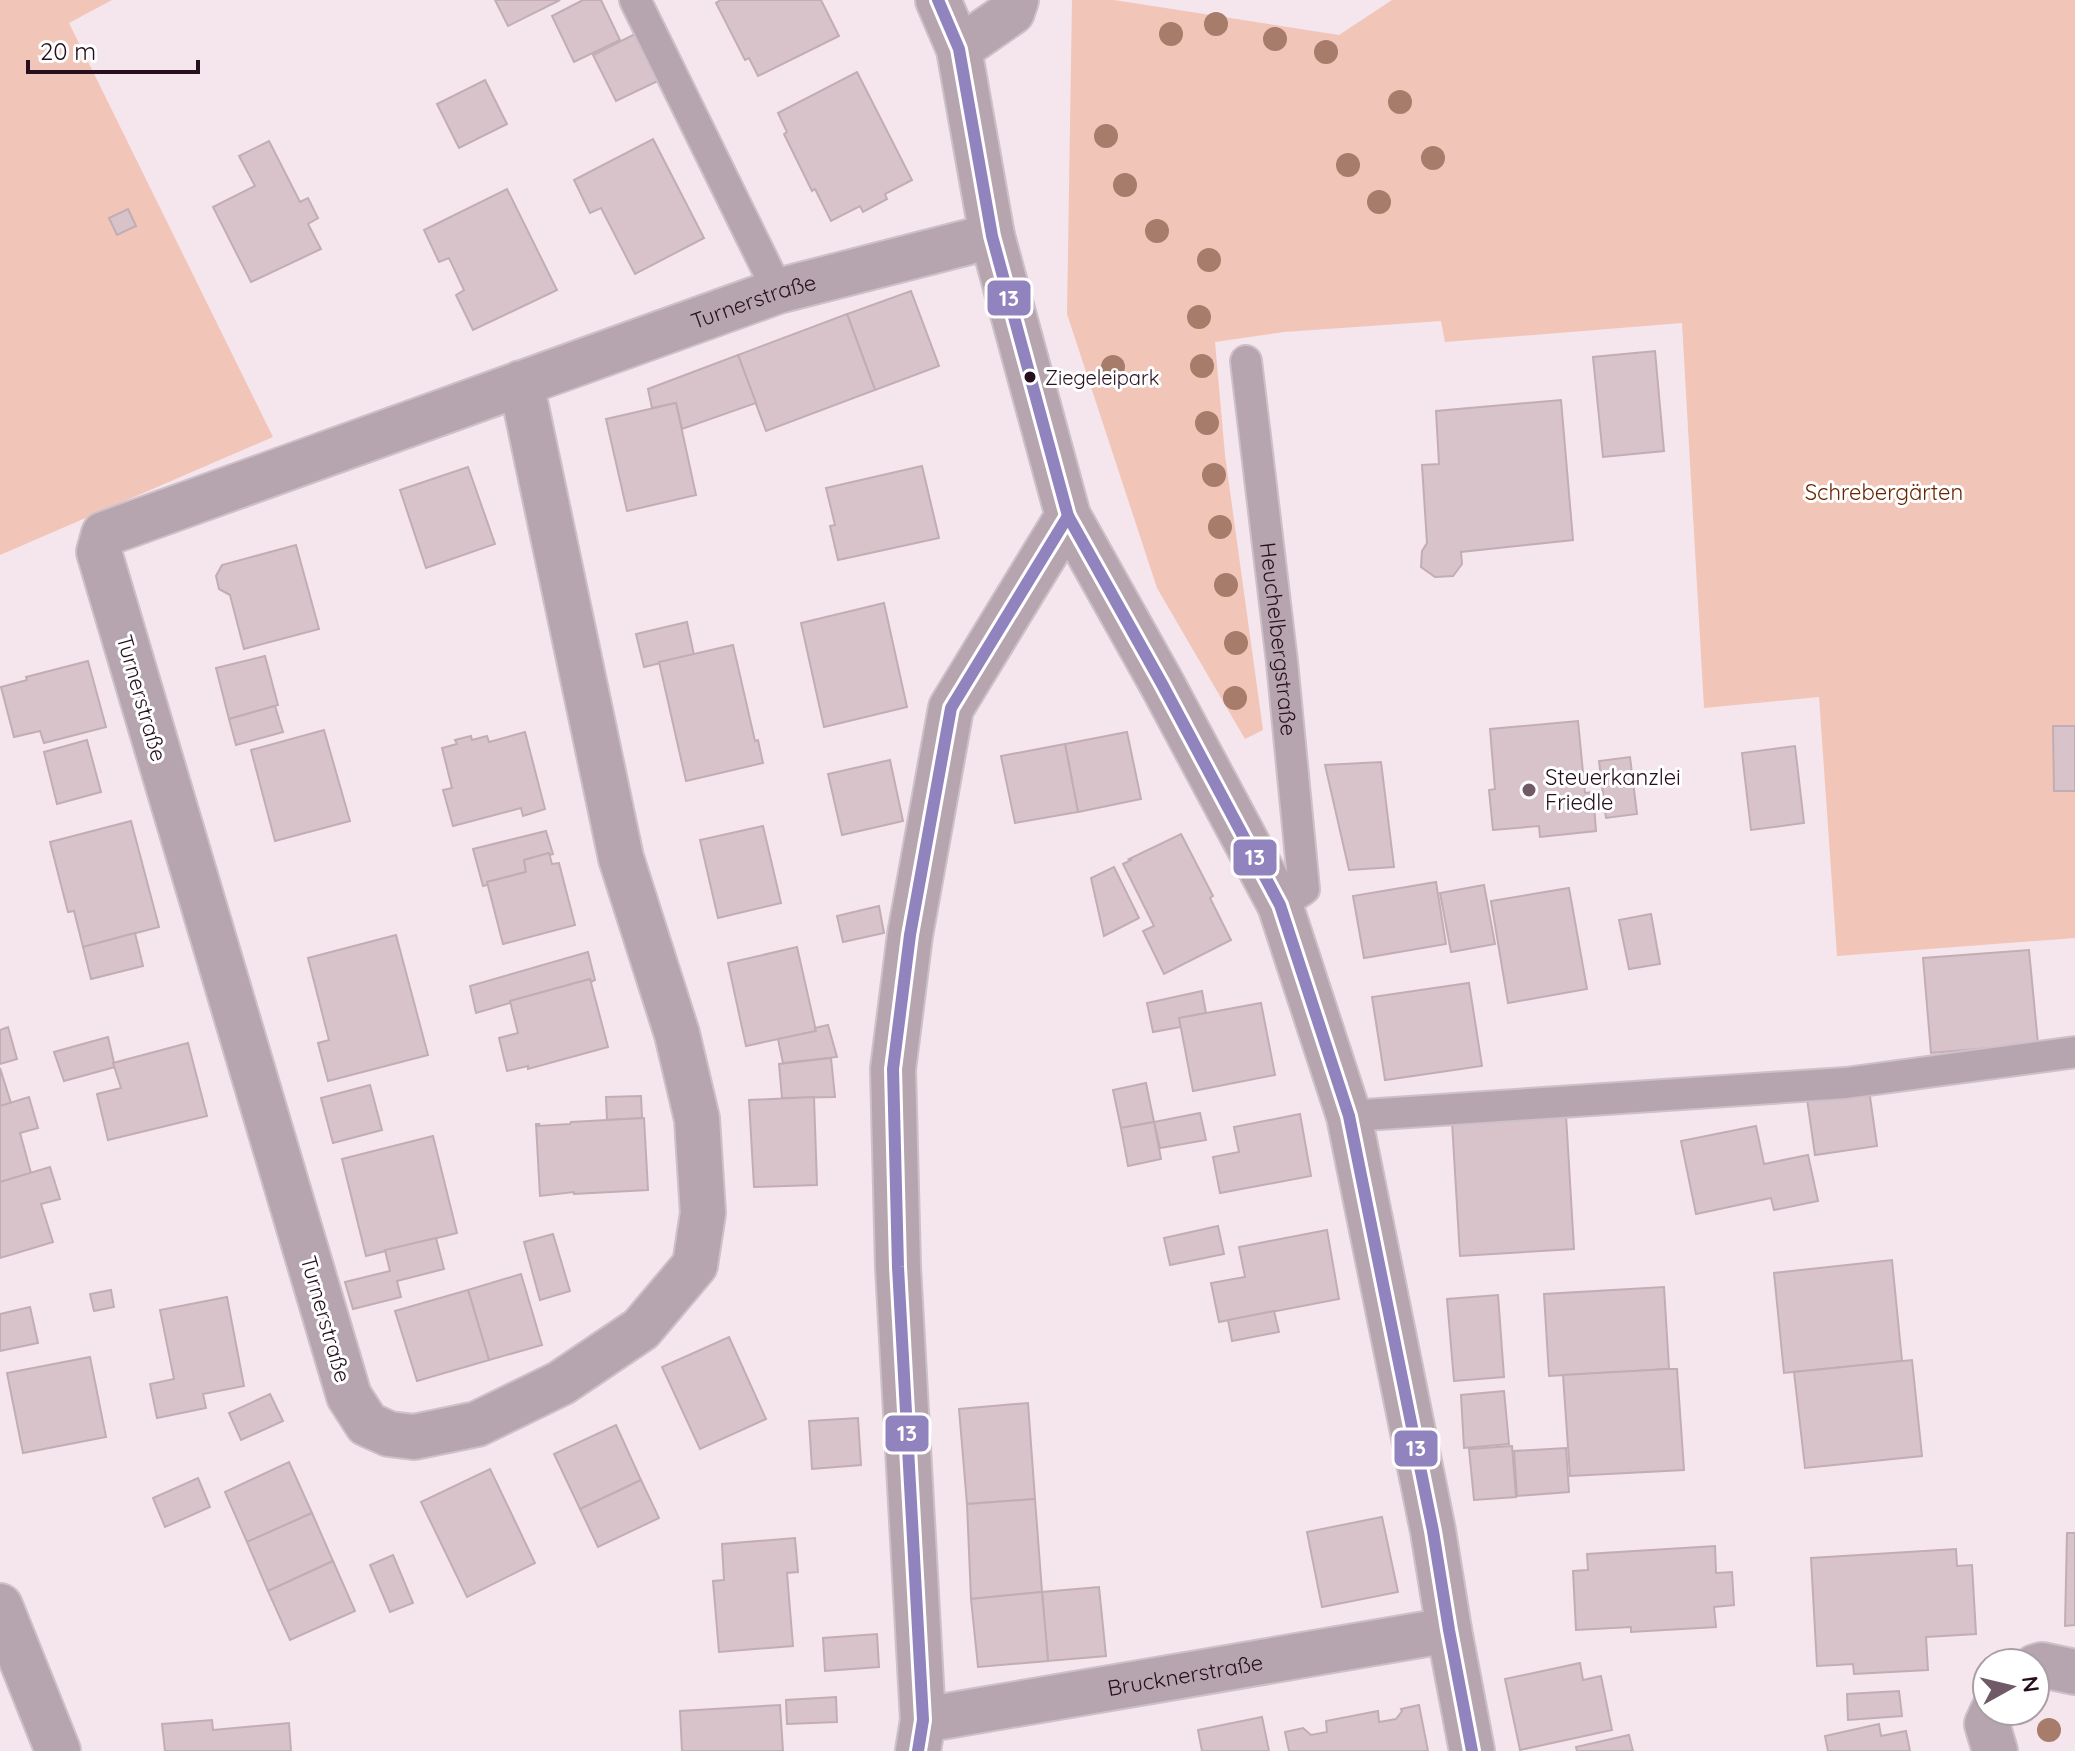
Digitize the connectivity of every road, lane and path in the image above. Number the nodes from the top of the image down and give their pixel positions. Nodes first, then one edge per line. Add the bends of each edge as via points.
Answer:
1 (635, 0) edge
2 (938, 0) edge
3 (1016, 0) edge
4 (959, 49) junction
5 (992, 236) junction
6 (778, 291) junction
7 (1246, 361) dead end
8 (521, 383) junction
9 (1068, 516) junction
10 (1280, 905) junction
11 (2075, 1052) edge
12 (1349, 1116) junction
13 (4, 1627) edge
14 (1449, 1630) junction
15 (2051, 1667) edge
16 (2075, 1672) edge
17 (1988, 1727) edge
18 (921, 1735) edge
19 (58, 1751) edge
20 (1472, 1751) edge
21 (1995, 1751) edge

1 - 6 lane
2 - 4 street
3 - 4 street via 1012,12
4 - 5 street
5 - 6 street, Turnerstraße
5 - 9 street
6 - 8 street, Turnerstraße
7 - 10 lane, Heuchelbergstraße via 1304,889
8 - 8 street, Turnerstraße via 104,534 99,552 349,1396 367,1424 414,1437 477,1424 561,1383 641,1329 695,1265 703,1213 697,1119 677,1034 621,858
9 - 10 street
9 - 18 street via 951,708 910,935 893,1069
10 - 12 street
11 - 12 lane via 1846,1083
12 - 14 street
13 - 19 street
14 - 18 street, Brucknerstraße
14 - 20 street
15 - 16 street
17 - 21 street

